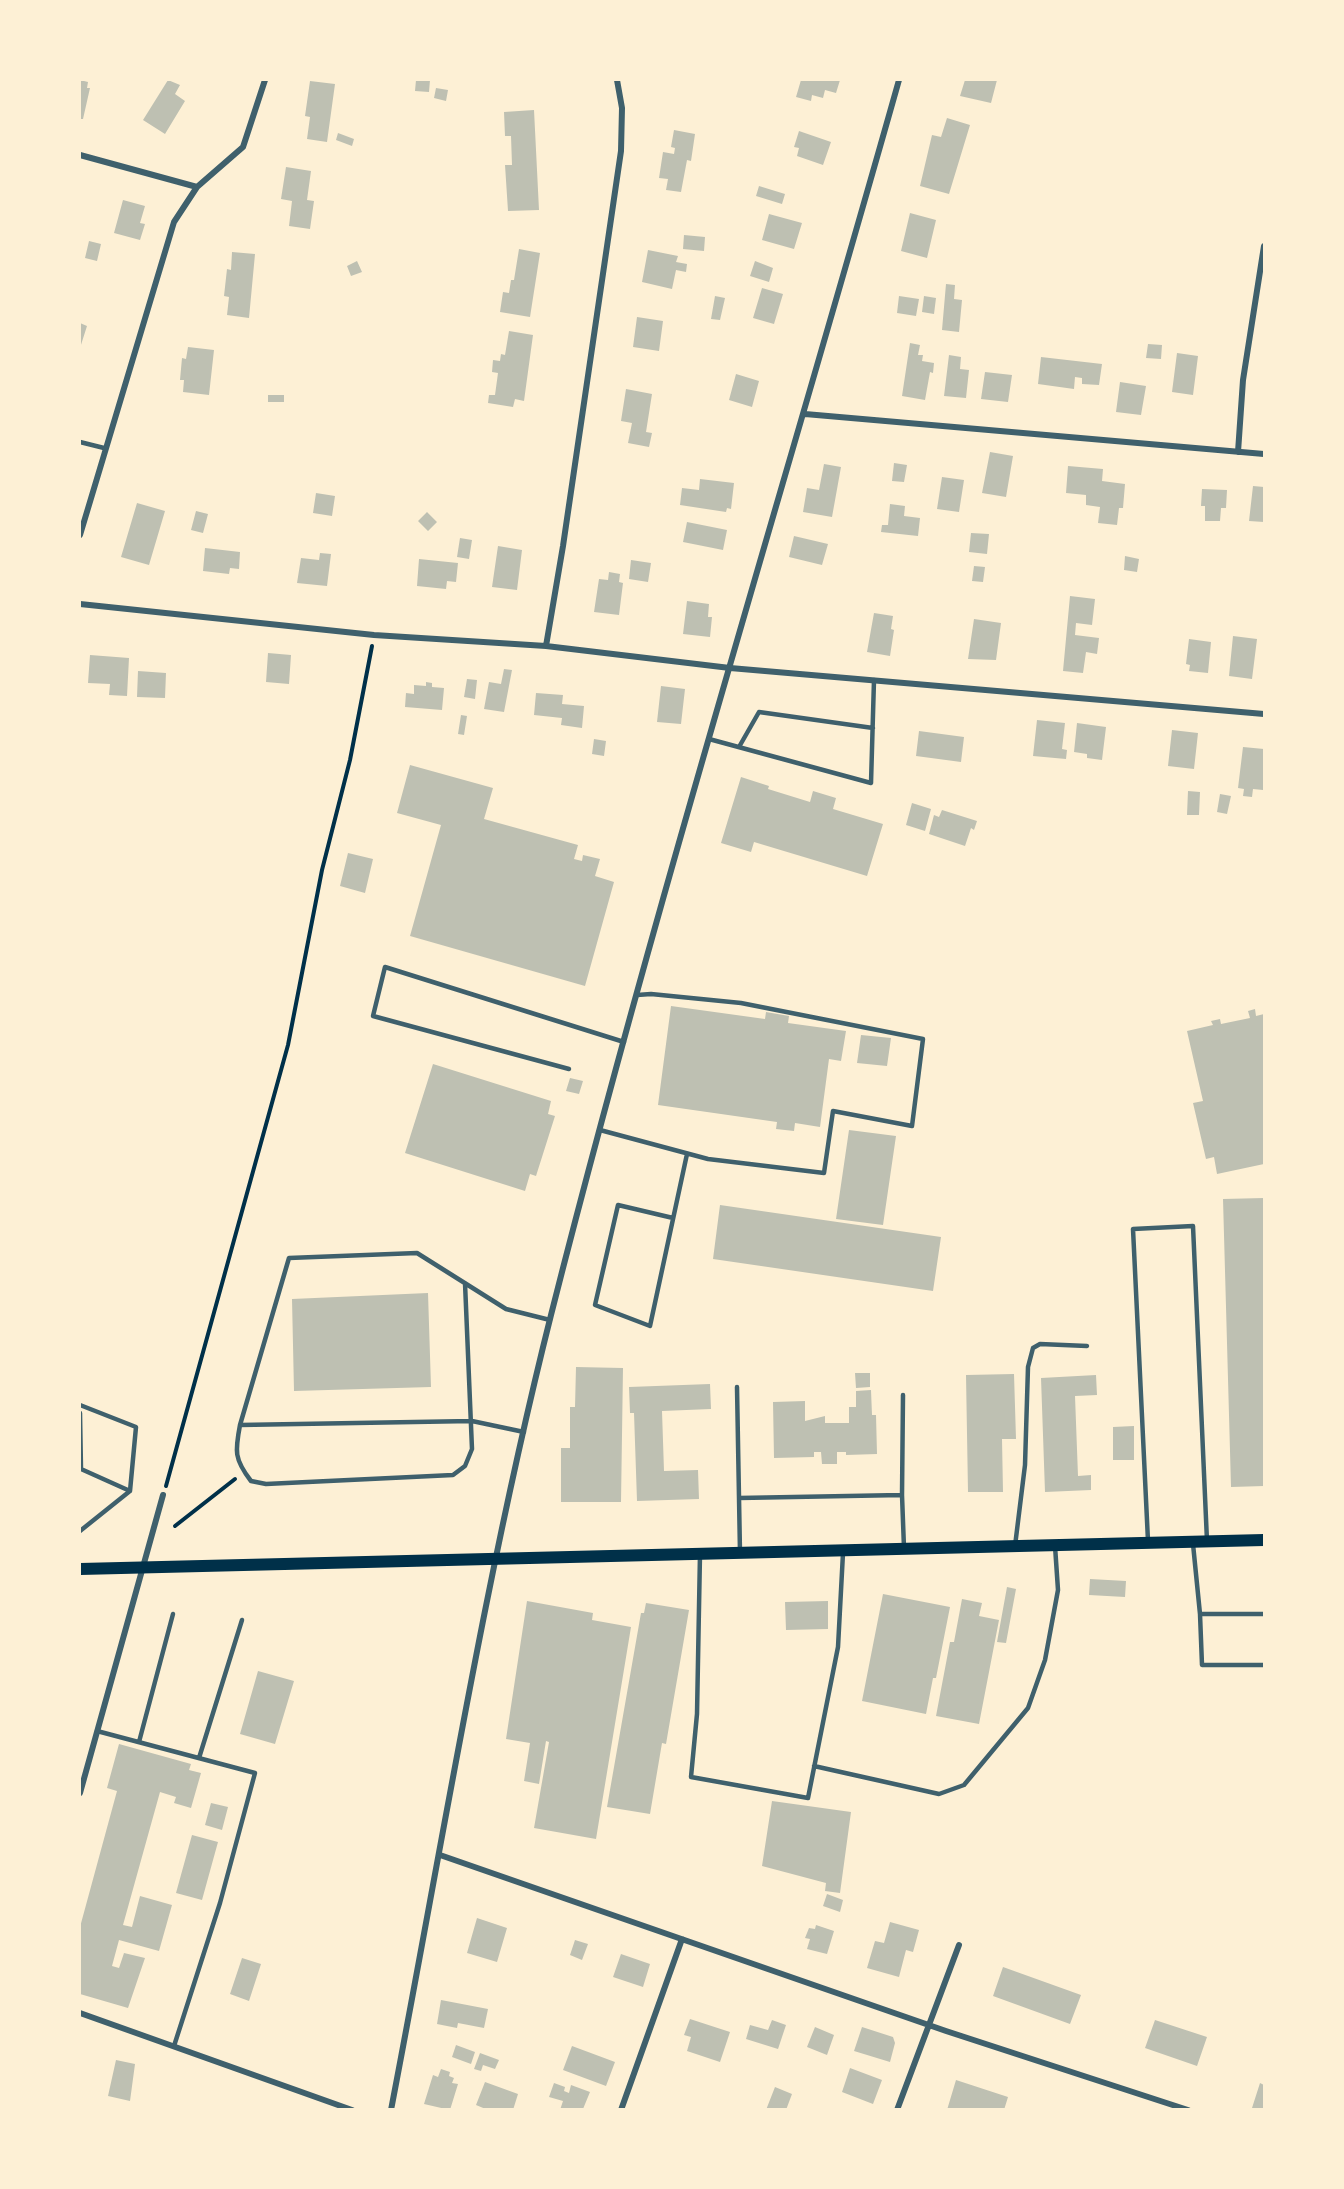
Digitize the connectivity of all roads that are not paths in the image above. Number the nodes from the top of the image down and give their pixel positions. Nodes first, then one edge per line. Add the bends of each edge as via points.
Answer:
1 (265, 80) edge
2 (617, 80) edge
3 (899, 80) edge
4 (80, 155) edge
5 (197, 187) junction
6 (1264, 246) edge
7 (805, 414) junction
8 (80, 442) edge
9 (104, 448) junction
10 (1238, 452) junction
11 (1264, 454) edge
12 (80, 531) edge
13 (80, 604) edge
14 (546, 646) junction
15 (729, 668) junction
16 (874, 680) junction
17 (1264, 714) edge
18 (873, 728) junction
19 (710, 739) junction
20 (739, 747) junction
21 (637, 995) junction
22 (624, 1042) junction
23 (569, 1069) dead end
24 (600, 1130) junction
25 (687, 1154) junction
26 (673, 1218) junction
27 (465, 1283) junction
28 (550, 1320) junction
29 (1087, 1346) dead end
30 (737, 1387) dead end
31 (903, 1395) dead end
32 (80, 1405) edge
33 (80, 1413) edge
34 (472, 1421) junction
35 (240, 1425) junction
36 (524, 1432) junction
37 (130, 1491) junction
38 (163, 1495) road end
39 (903, 1495) junction
40 (739, 1498) junction
41 (80, 1531) edge
42 (1264, 1540) edge
43 (1207, 1541) junction
44 (1193, 1542) junction
45 (1148, 1543) junction
46 (1055, 1545) junction
47 (1015, 1546) junction
48 (904, 1549) junction
49 (843, 1550) junction
50 (740, 1553) junction
51 (700, 1554) junction
52 (496, 1559) junction
53 (143, 1568) junction
54 (80, 1569) edge
55 (173, 1614) dead end
56 (1200, 1614) junction
57 (1264, 1614) edge
58 (242, 1620) dead end
59 (1264, 1665) edge
60 (97, 1731) junction
61 (139, 1742) junction
62 (199, 1758) junction
63 (814, 1766) junction
64 (80, 1793) edge
65 (440, 1855) junction
66 (682, 1939) junction
67 (959, 1945) dead end
68 (80, 2013) edge
69 (928, 2024) junction
70 (174, 2046) junction
71 (352, 2109) edge
72 (391, 2109) edge
73 (621, 2109) edge
74 (897, 2109) edge
75 (1188, 2109) edge

1 - 5 street via 243,147
2 - 14 street via 622,108 621,152
3 - 7 street
4 - 5 street
5 - 9 street via 174,222
6 - 10 street via 1243,380
7 - 10 street
7 - 15 street
8 - 9 lane
9 - 12 street
10 - 11 street
13 - 14 street via 374,634
14 - 15 street
15 - 16 street
15 - 19 street
16 - 17 street
16 - 18 lane
18 - 20 lane via 759,712
18 - 20 lane via 872,779 868,784
19 - 20 lane
19 - 21 street
21 - 22 street
21 - 25 lane via 741,1003 923,1038 912,1125 833,1111 824,1173
22 - 23 lane via 386,966 373,1016
22 - 24 street
24 - 25 lane
24 - 28 street
25 - 26 lane
26 - 26 lane via 650,1326 595,1305 618,1205
27 - 28 lane via 506,1309
27 - 34 lane
27 - 35 lane via 417,1253 290,1258
28 - 36 street
29 - 47 lane via 1040,1344 1033,1348 1028,1367 1025,1465
30 - 40 lane
31 - 39 lane
32 - 37 lane via 136,1427
33 - 37 lane via 81,1469
34 - 35 lane
34 - 35 lane via 472,1449 465,1466 453,1475 266,1484 251,1481 238,1464
34 - 36 lane
36 - 52 street
37 - 41 lane
38 - 53 street
39 - 40 lane
39 - 48 lane
40 - 50 lane
42 - 43 main road
43 - 44 main road
43 - 45 lane via 1193,1226 1133,1229
44 - 45 main road
44 - 56 lane
45 - 46 main road
46 - 47 main road
46 - 63 lane via 1058,1590 1045,1660 1028,1708 964,1785 939,1794
47 - 48 main road
48 - 49 main road
49 - 50 main road
49 - 63 lane via 838,1647
50 - 51 main road
51 - 52 main road
51 - 63 lane via 698,1714 691,1777 808,1798
52 - 53 main road
52 - 65 street
53 - 54 main road
53 - 60 street
55 - 61 lane
56 - 57 lane
56 - 59 lane via 1202,1665
58 - 62 lane
60 - 61 lane
60 - 64 street
61 - 62 lane
62 - 70 lane via 255,1773 220,1903
65 - 66 street
65 - 72 street
66 - 69 street
66 - 73 street
67 - 69 street
68 - 70 street
69 - 74 street
69 - 75 street
70 - 71 street

